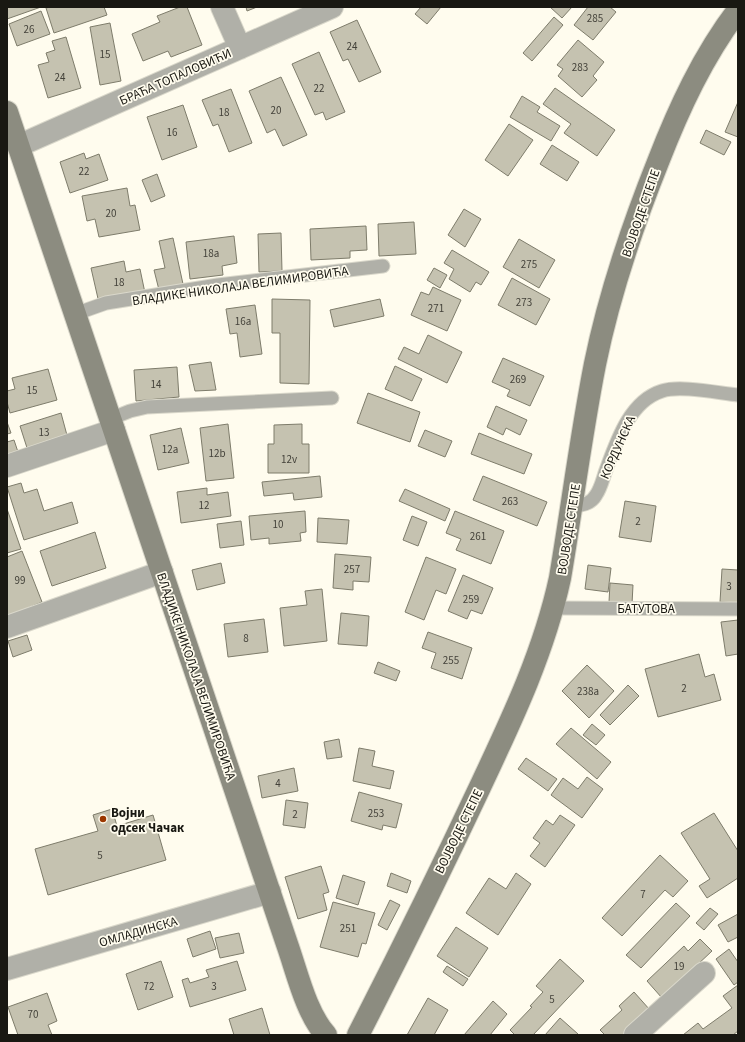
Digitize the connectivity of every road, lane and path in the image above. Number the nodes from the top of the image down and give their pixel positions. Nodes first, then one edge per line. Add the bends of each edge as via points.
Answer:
1 (222, 7) edge
2 (332, 7) edge
3 (734, 10) edge
4 (240, 48) junction
5 (11, 130) edge
6 (382, 266) dead end
7 (75, 314) junction
8 (738, 395) edge
9 (332, 398) dead end
10 (112, 425) junction
11 (7, 466) edge
12 (572, 505) junction
13 (162, 572) junction
14 (554, 608) junction
15 (738, 609) edge
16 (7, 627) edge
17 (270, 892) junction
18 (7, 969) edge
19 (704, 973) dead end
20 (326, 1035) edge
21 (358, 1035) edge
22 (635, 1035) edge

1 - 4 street
2 - 4 street, БРАЋА ТОПАЛОВИЋИ
3 - 12 main road, ВОЈВОДЕ СТЕПЕ via 676,116 628,242 596,362
4 - 5 street, БРАЋА ТОПАЛОВИЋИ
5 - 7 main road, ВЛАДИКЕ НИКОЛАЈА ВЕЛИМИРОВИЋА
6 - 7 lane, ВЛАДИКЕ НИКОЛАЈА ВЕЛИМИРОВИЋА via 218,285 106,303
7 - 10 main road, ВЛАДИКЕ НИКОЛАЈА ВЕЛИМИРОВИЋА
8 - 12 lane, КОРДУНСКА via 672,388 647,398 628,420 596,496 580,506
9 - 10 lane via 147,407 130,411
10 - 11 street
10 - 13 main road, ВЛАДИКЕ НИКОЛАЈА ВЕЛИМИРОВИЋА
12 - 14 main road, ВОЈВОДЕ СТЕПЕ
13 - 16 street
13 - 17 main road, ВЛАДИКЕ НИКОЛАЈА ВЕЛИМИРОВИЋА
14 - 15 lane, БАТУТОВА
14 - 21 main road, ВОЈВОДЕ СТЕПЕ via 536,663 510,723
17 - 18 street, ОМЛАДИНСКА
17 - 20 main road, ВЛАДИКЕ НИКОЛАЈА ВЕЛИМИРОВИЋА via 312,1013 319,1028
19 - 22 street

